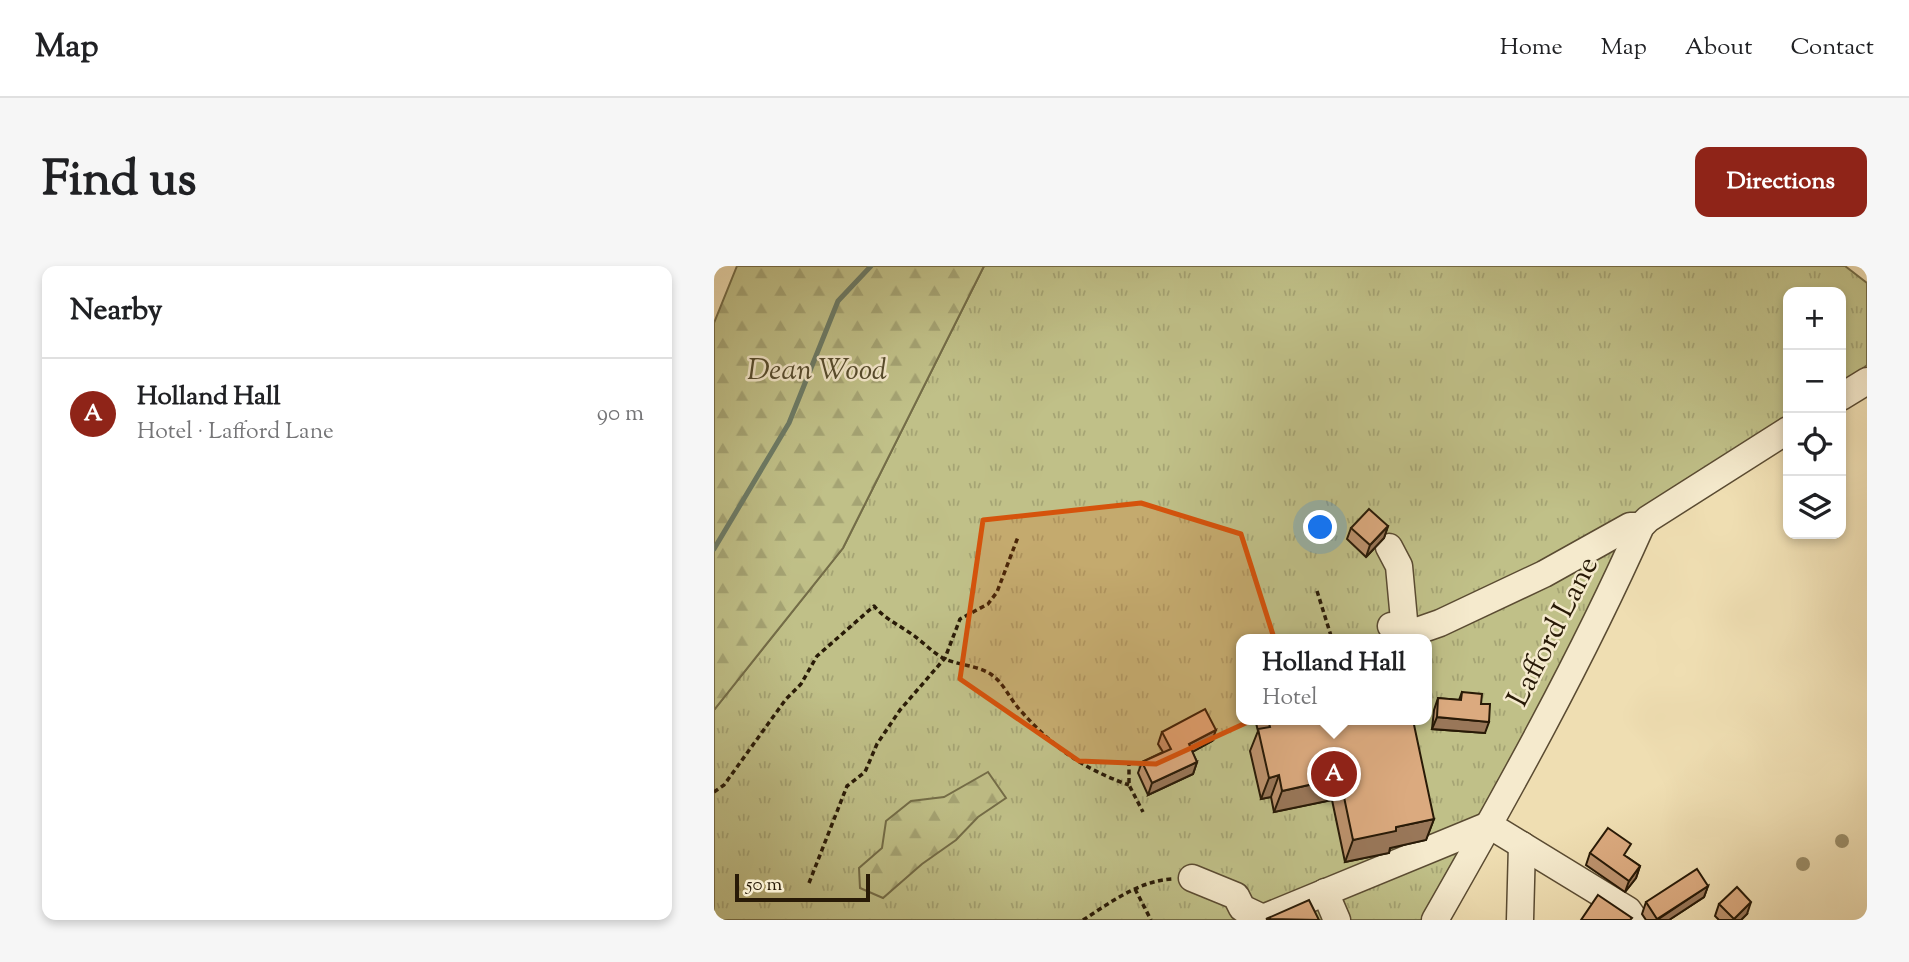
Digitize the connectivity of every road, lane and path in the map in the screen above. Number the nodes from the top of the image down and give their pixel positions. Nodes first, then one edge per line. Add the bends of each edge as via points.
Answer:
1 (1867, 381) edge
2 (1846, 394) edge
3 (1783, 433) edge
4 (1641, 526) junction
5 (1018, 537) dead end
6 (1388, 547) dead end
7 (1317, 591) dead end
8 (1330, 634) edge
9 (945, 658) junction
10 (1129, 761) dead end
11 (1129, 785) junction
12 (714, 792) edge
13 (1143, 813) dead end
14 (1489, 824) junction
15 (1522, 845) junction
16 (1192, 878) joint
17 (809, 883) dead end
18 (1135, 889) junction
19 (1325, 892) junction
20 (1634, 910) edge
21 (1083, 920) edge
22 (1151, 920) edge
23 (1336, 920) edge
24 (1435, 920) edge
25 (1520, 920) edge

1 - 2 street
3 - 4 street, Lafford Lane
4 - 6 street via 1630,526 1544,574 1420,630 1398,629 1399,566
4 - 14 street, Lafford Lane
5 - 9 path via 997,592 988,604 960,619
7 - 8 path
9 - 11 path via 988,672 1045,738 1100,775
9 - 12 path via 874,606 817,656 801,684
9 - 17 path via 900,710 865,772 847,786
10 - 11 path
11 - 13 path
14 - 15 street
14 - 19 street
14 - 24 street, Lafford Lane
15 - 20 street
15 - 25 street
16 - 18 path via 1157,880
16 - 19 street via 1236,896 1242,908 1263,918
18 - 21 path
18 - 22 path
19 - 23 street

